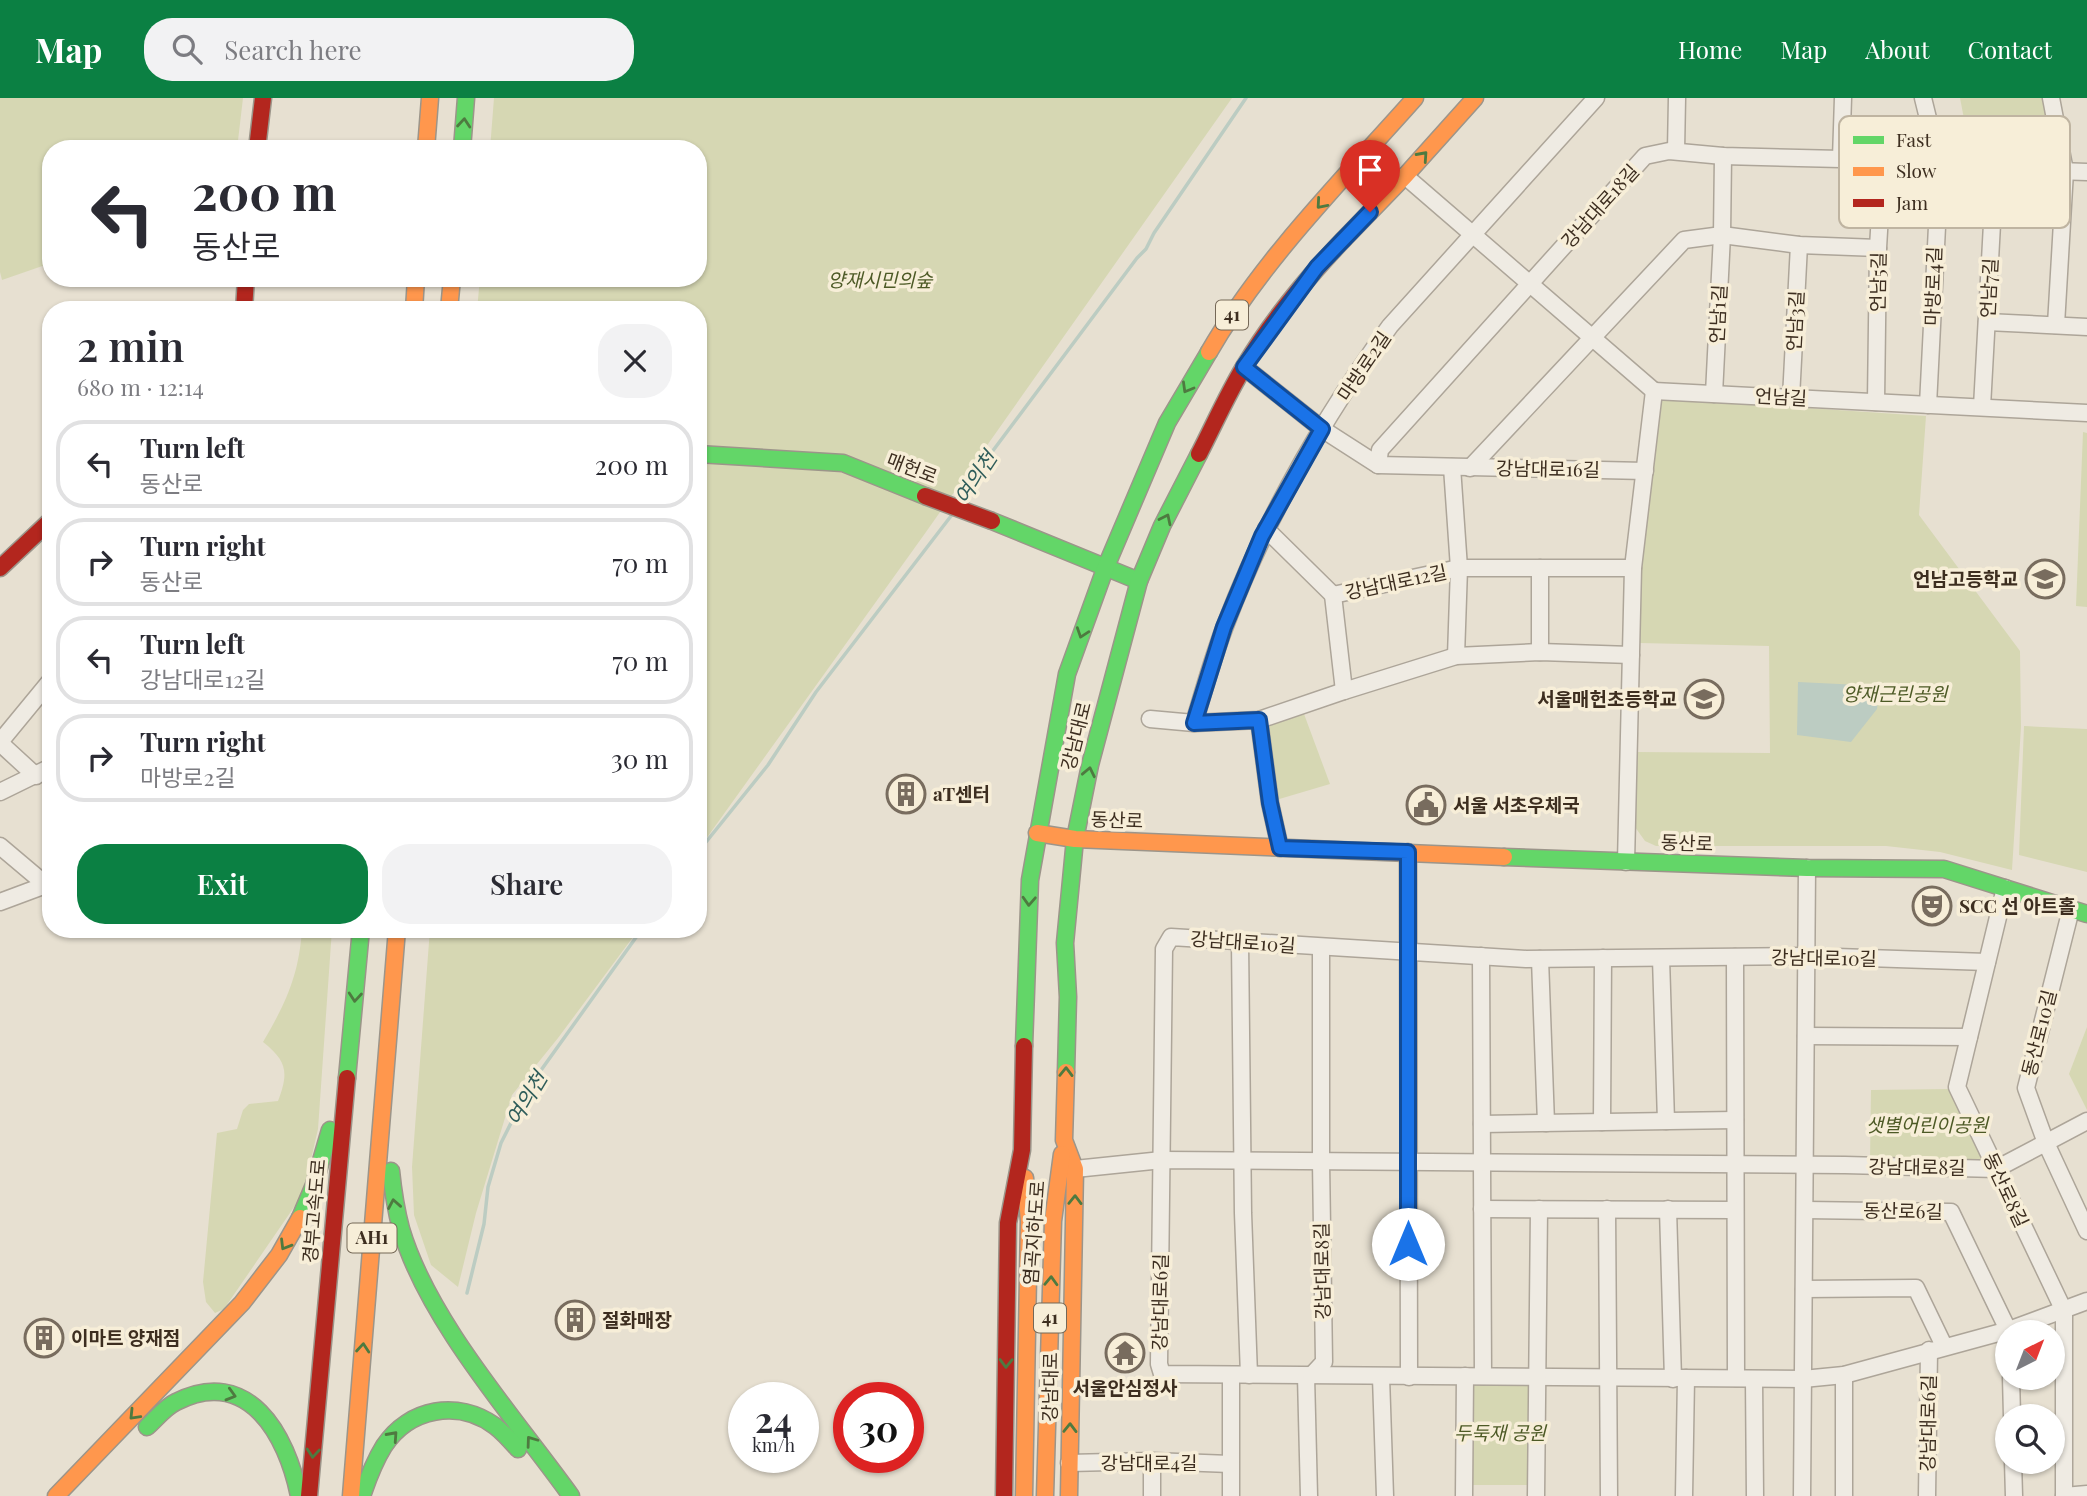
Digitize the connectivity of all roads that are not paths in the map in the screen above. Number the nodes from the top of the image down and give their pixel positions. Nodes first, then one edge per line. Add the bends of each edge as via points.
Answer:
1 (263, 98) edge
2 (430, 98) edge
3 (466, 98) edge
4 (1415, 98) edge
5 (1475, 98) edge
6 (1596, 98) edge
7 (1677, 98) edge
8 (1843, 98) edge
9 (2051, 98) edge
10 (1842, 116) edge
11 (2055, 116) edge
12 (258, 140) edge
13 (427, 140) edge
14 (463, 140) edge
15 (1675, 152) junction
16 (1723, 156) junction
17 (1839, 159) edge
18 (1405, 176) junction
19 (1879, 228) edge
20 (1937, 228) edge
21 (1992, 228) edge
22 (2062, 228) edge
23 (1472, 234) junction
24 (1722, 234) junction
25 (1799, 245) junction
26 (1878, 248) junction
27 (1530, 283) junction
28 (1987, 322) junction
29 (2056, 325) junction
30 (2087, 327) edge
31 (1593, 338) junction
32 (1244, 367) junction
33 (1654, 391) junction
34 (1714, 394) junction
35 (1791, 398) junction
36 (1876, 402) junction
37 (1928, 405) junction
38 (1982, 407) junction
39 (2087, 413) edge
40 (1322, 429) junction
41 (707, 454) edge
42 (1378, 465) junction
43 (1452, 467) junction
44 (1470, 468) junction
45 (1645, 471) junction
46 (42, 528) edge
47 (1266, 528) junction
48 (0, 568) edge
49 (1459, 568) junction
50 (1540, 568) junction
51 (1633, 568) junction
52 (1105, 569) junction
53 (1139, 581) junction
54 (1333, 595) junction
55 (1540, 652) junction
56 (1631, 655) junction
57 (1456, 656) junction
58 (42, 691) edge
59 (1344, 691) junction
60 (1150, 719) dead end
61 (1259, 720) junction
62 (1194, 723) junction
63 (0, 743) edge
64 (42, 772) edge
65 (36, 776) junction
66 (0, 792) edge
67 (1037, 833) junction
68 (1075, 839) junction
69 (0, 846) edge
70 (1280, 848) junction
71 (1408, 852) junction
72 (1626, 862) junction
73 (1807, 868) junction
74 (42, 878) edge
75 (42, 885) edge
76 (2005, 888) junction
77 (0, 902) edge
78 (2079, 911) edge
79 (360, 938) edge
80 (396, 938) edge
81 (1240, 943) junction
82 (1321, 947) junction
83 (1409, 950) junction
84 (1480, 956) junction
85 (1807, 956) junction
86 (1735, 957) junction
87 (1603, 958) junction
88 (1661, 958) junction
89 (1540, 959) junction
90 (1987, 962) junction
91 (1806, 1036) junction
92 (1969, 1037) junction
93 (386, 1060) junction
94 (349, 1066) junction
95 (1735, 1120) junction
96 (1665, 1121) junction
97 (2087, 1121) edge
98 (1602, 1122) junction
99 (1546, 1123) junction
100 (1482, 1124) junction
101 (1064, 1140) junction
102 (2046, 1143) junction
103 (1022, 1150) junction
104 (1162, 1160) junction
105 (1242, 1161) junction
106 (1321, 1161) junction
107 (1408, 1164) junction
108 (1482, 1164) junction
109 (1735, 1165) junction
110 (1805, 1165) junction
111 (1075, 1169) junction
112 (1996, 1169) junction
113 (1482, 1209) junction
114 (1539, 1209) junction
115 (1607, 1209) junction
116 (1668, 1209) junction
117 (1735, 1210) junction
118 (1805, 1210) junction
119 (2087, 1231) edge
120 (1804, 1289) junction
121 (2087, 1301) edge
122 (2064, 1311) junction
123 (2004, 1320) edge
124 (2039, 1320) edge
125 (1995, 1334) edge
126 (1936, 1348) junction
127 (1231, 1375) junction
128 (1249, 1375) junction
129 (1844, 1375) junction
130 (1308, 1376) junction
131 (1465, 1376) junction
132 (1483, 1376) junction
133 (1381, 1377) junction
134 (1409, 1377) junction
135 (1535, 1378) junction
136 (1607, 1378) junction
137 (1680, 1378) junction
138 (1736, 1378) junction
139 (1803, 1379) junction
140 (1754, 1380) junction
141 (139, 1434) dead end
142 (121, 1452) dead end
143 (1152, 1461) junction
144 (1069, 1463) junction
145 (1230, 1464) junction
146 (101, 1472) dead end
147 (2013, 1474) edge
148 (2087, 1494) edge
149 (57, 1496) edge
150 (299, 1496) edge
151 (309, 1496) edge
152 (351, 1496) edge
153 (362, 1496) edge
154 (553, 1496) edge
155 (571, 1496) edge
156 (1004, 1496) edge
157 (1024, 1496) edge
158 (1045, 1496) edge
159 (1069, 1496) edge
160 (1152, 1496) edge
161 (1231, 1496) edge
162 (1309, 1496) edge
163 (1385, 1496) edge
164 (1464, 1496) edge
165 (1536, 1496) edge
166 (1609, 1496) edge
167 (1684, 1496) edge
168 (1755, 1496) edge
169 (1802, 1496) edge
170 (1844, 1496) edge
171 (1927, 1496) edge
172 (2014, 1496) edge
173 (2064, 1496) edge

1 - 12 main road
2 - 13 main road
14 -> 3 main road
4 -> 52 main road, 강남대로 / 41 via 1238,306 1167,423
18 -> 5 main road, 강남대로 / 41
6 - 23 street, 마방로2길
7 - 15 street
8 - 10 street
9 - 11 street
15 - 16 street, 강남대로18길
15 - 27 street, 강남대로18길 via 1645,156
16 - 17 street
16 - 24 street, 언남1길
18 - 23 street
18 - 32 main road, 강남대로 / 41 via 1317,267
19 - 26 street, 언남5길
20 - 37 street, 마방로4길
21 - 28 street, 언남7길
22 - 29 street
23 - 27 street
23 - 40 street, 마방로2길 via 1390,326
24 - 25 street
24 - 31 street via 1684,240
24 - 34 street, 언남1길
25 - 26 street
25 - 35 street, 언남3길
26 - 36 street, 언남5길
27 - 31 street
27 - 42 street, 강남대로18길 via 1381,450
28 - 29 street
28 - 38 street, 언남7길
29 - 30 street
31 - 33 street
31 - 44 street
32 - 40 street
53 -> 32 main road, 강남대로 / 41 via 1162,526
33 - 34 street, 언남길
33 - 45 street
34 - 35 street, 언남길
35 - 36 street, 언남길
36 - 37 street, 언남길
37 - 38 street, 언남길
38 - 39 street, 언남길
40 - 42 street
40 - 47 street, 마방로2길
41 - 52 main road, 매헌로, bridge via 843,463
42 - 43 street, 강남대로16길
43 - 44 street, 강남대로16길
43 - 49 street
44 - 45 street, 강남대로16길
45 - 51 street
46 - 48 main road
47 - 54 street, 강남대로12길
47 - 62 street, 마방로2길 via 1224,627
49 - 50 street
49 - 54 street, 강남대로12길
49 - 57 street
50 - 51 street
50 - 55 street
51 - 56 street
52 - 53 main road, 매헌로
52 -> 67 main road, 강남대로 / 41 via 1067,674
68 -> 53 main road, 강남대로 / 41
54 - 59 street, 강남대로12길
55 - 56 street
55 - 57 street
56 - 72 street
57 - 59 street
58 - 63 street
59 - 61 street
60 - 62 street
61 - 62 street
61 - 70 street
63 - 65 street
64 - 65 street
65 - 66 street
67 - 68 main road, 동산로
67 -> 103 main road, 강남대로 / 41 via 1026,955
68 - 70 main road, 동산로
101 -> 68 main road, 강남대로 / 41 via 1065,943
69 - 74 street
70 - 71 main road, 동산로
71 - 72 main road, 동산로
71 - 83 street
72 - 73 main road, 동산로
73 - 76 main road, 동산로 via 1944,869
73 - 85 street
75 - 77 street
76 - 78 main road, 동산로
76 - 90 street, 동산로8길
78 - 102 street, 동산로10길 via 2026,1088
79 -> 94 main road, 경부고속도로 / AH1
80 - 93 main road, AH1
81 - 82 street, 강남대로10길
81 - 104 street, 강남대로10길 via 1171,937 1164,949
81 - 105 street
82 - 83 street, 강남대로10길
82 - 106 street, 강남대로8길
83 - 84 street, 강남대로10길
83 - 107 street
84 - 89 street, 강남대로10길
84 - 100 street
85 - 86 street, 강남대로10길
85 - 90 street, 강남대로10길
85 - 91 street
86 - 88 street, 강남대로10길
86 - 95 street
87 - 88 street, 강남대로10길
87 - 89 street, 강남대로10길
87 - 98 street
88 - 96 street
89 - 99 street
90 - 92 street, 동산로8길
91 - 92 street
91 - 110 street
92 - 112 street, 동산로8길 via 1957,1087
152 -> 93 main road, AH1
155 -> 93 main road via 452,1333 409,1256 392,1185
94 -> 149 main road via 310,1194 272,1264 242,1303
94 -> 151 main road, 경부고속도로 / AH1
95 - 96 street
95 - 109 street
96 - 98 street
97 - 102 street, 강남대로8길
98 - 99 street
99 - 100 street
100 - 108 street
101 - 111 main road, 강남대로
158 -> 101 main road, 염곡지하도로 / 41 via 1053,1221
102 - 112 street, 강남대로8길
102 - 119 street, 동산로10길
103 -> 156 main road, 강남대로 via 1009,1223
103 - 157 main road, 염곡지하도로 / 41 via 1029,1221
104 - 105 street, 강남대로8길
104 - 111 street, 강남대로8길
104 - 127 street, 강남대로6길 via 1161,1374
105 - 106 street, 강남대로8길
105 - 128 street
106 - 107 street, 강남대로8길
106 - 130 street, 강남대로8길 via 1324,1362
107 - 108 street, 강남대로8길
107 - 134 street
108 - 109 street, 강남대로8길
108 - 113 street
109 - 110 street, 강남대로8길
109 - 117 street
110 - 112 street, 강남대로8길
110 - 118 street
144 -> 111 main road, 강남대로
112 - 122 street, 동산로8길
113 - 114 street
113 - 132 street
114 - 115 street
114 - 135 street
115 - 116 street
115 - 136 street
116 - 117 street
116 - 137 street
117 - 138 street
118 - 120 street
118 - 123 street, 동산로6길 via 1951,1212
120 - 126 street via 1916,1288
120 - 139 street
121 - 122 street, 강남대로6길
122 - 124 street, 강남대로6길
122 - 173 street, 동산로8길
125 - 126 street, 강남대로6길
126 - 129 street, 강남대로6길
126 - 171 street, 강남대로6길
127 - 128 street, 강남대로6길
127 - 145 street
128 - 130 street, 강남대로6길
129 - 139 street, 강남대로6길
129 - 170 street
130 - 133 street, 강남대로6길
130 - 162 street
131 - 132 street, 강남대로6길
131 - 134 street, 강남대로6길
131 - 164 street
132 - 135 street, 강남대로6길
133 - 134 street, 강남대로6길
133 - 163 street
135 - 136 street, 강남대로6길
135 - 165 street
136 - 137 street, 강남대로6길
136 - 166 street
137 - 138 street, 강남대로6길
137 - 167 street
138 - 140 street, 강남대로6길
139 - 140 street, 강남대로6길
139 - 169 street
140 - 168 street
141 -> 150 main road via 188,1396 213,1391 238,1396 260,1410 280,1436 292,1462
142 - 146 main road
143 - 144 street, 강남대로4길
143 - 145 street, 강남대로4길
143 - 160 street
144 - 159 main road, 강남대로
145 - 161 street
147 - 172 street
148 - 173 street, 동산로8길
153 -> 154 main road via 377,1455 399,1429 425,1412 451,1408 494,1423

